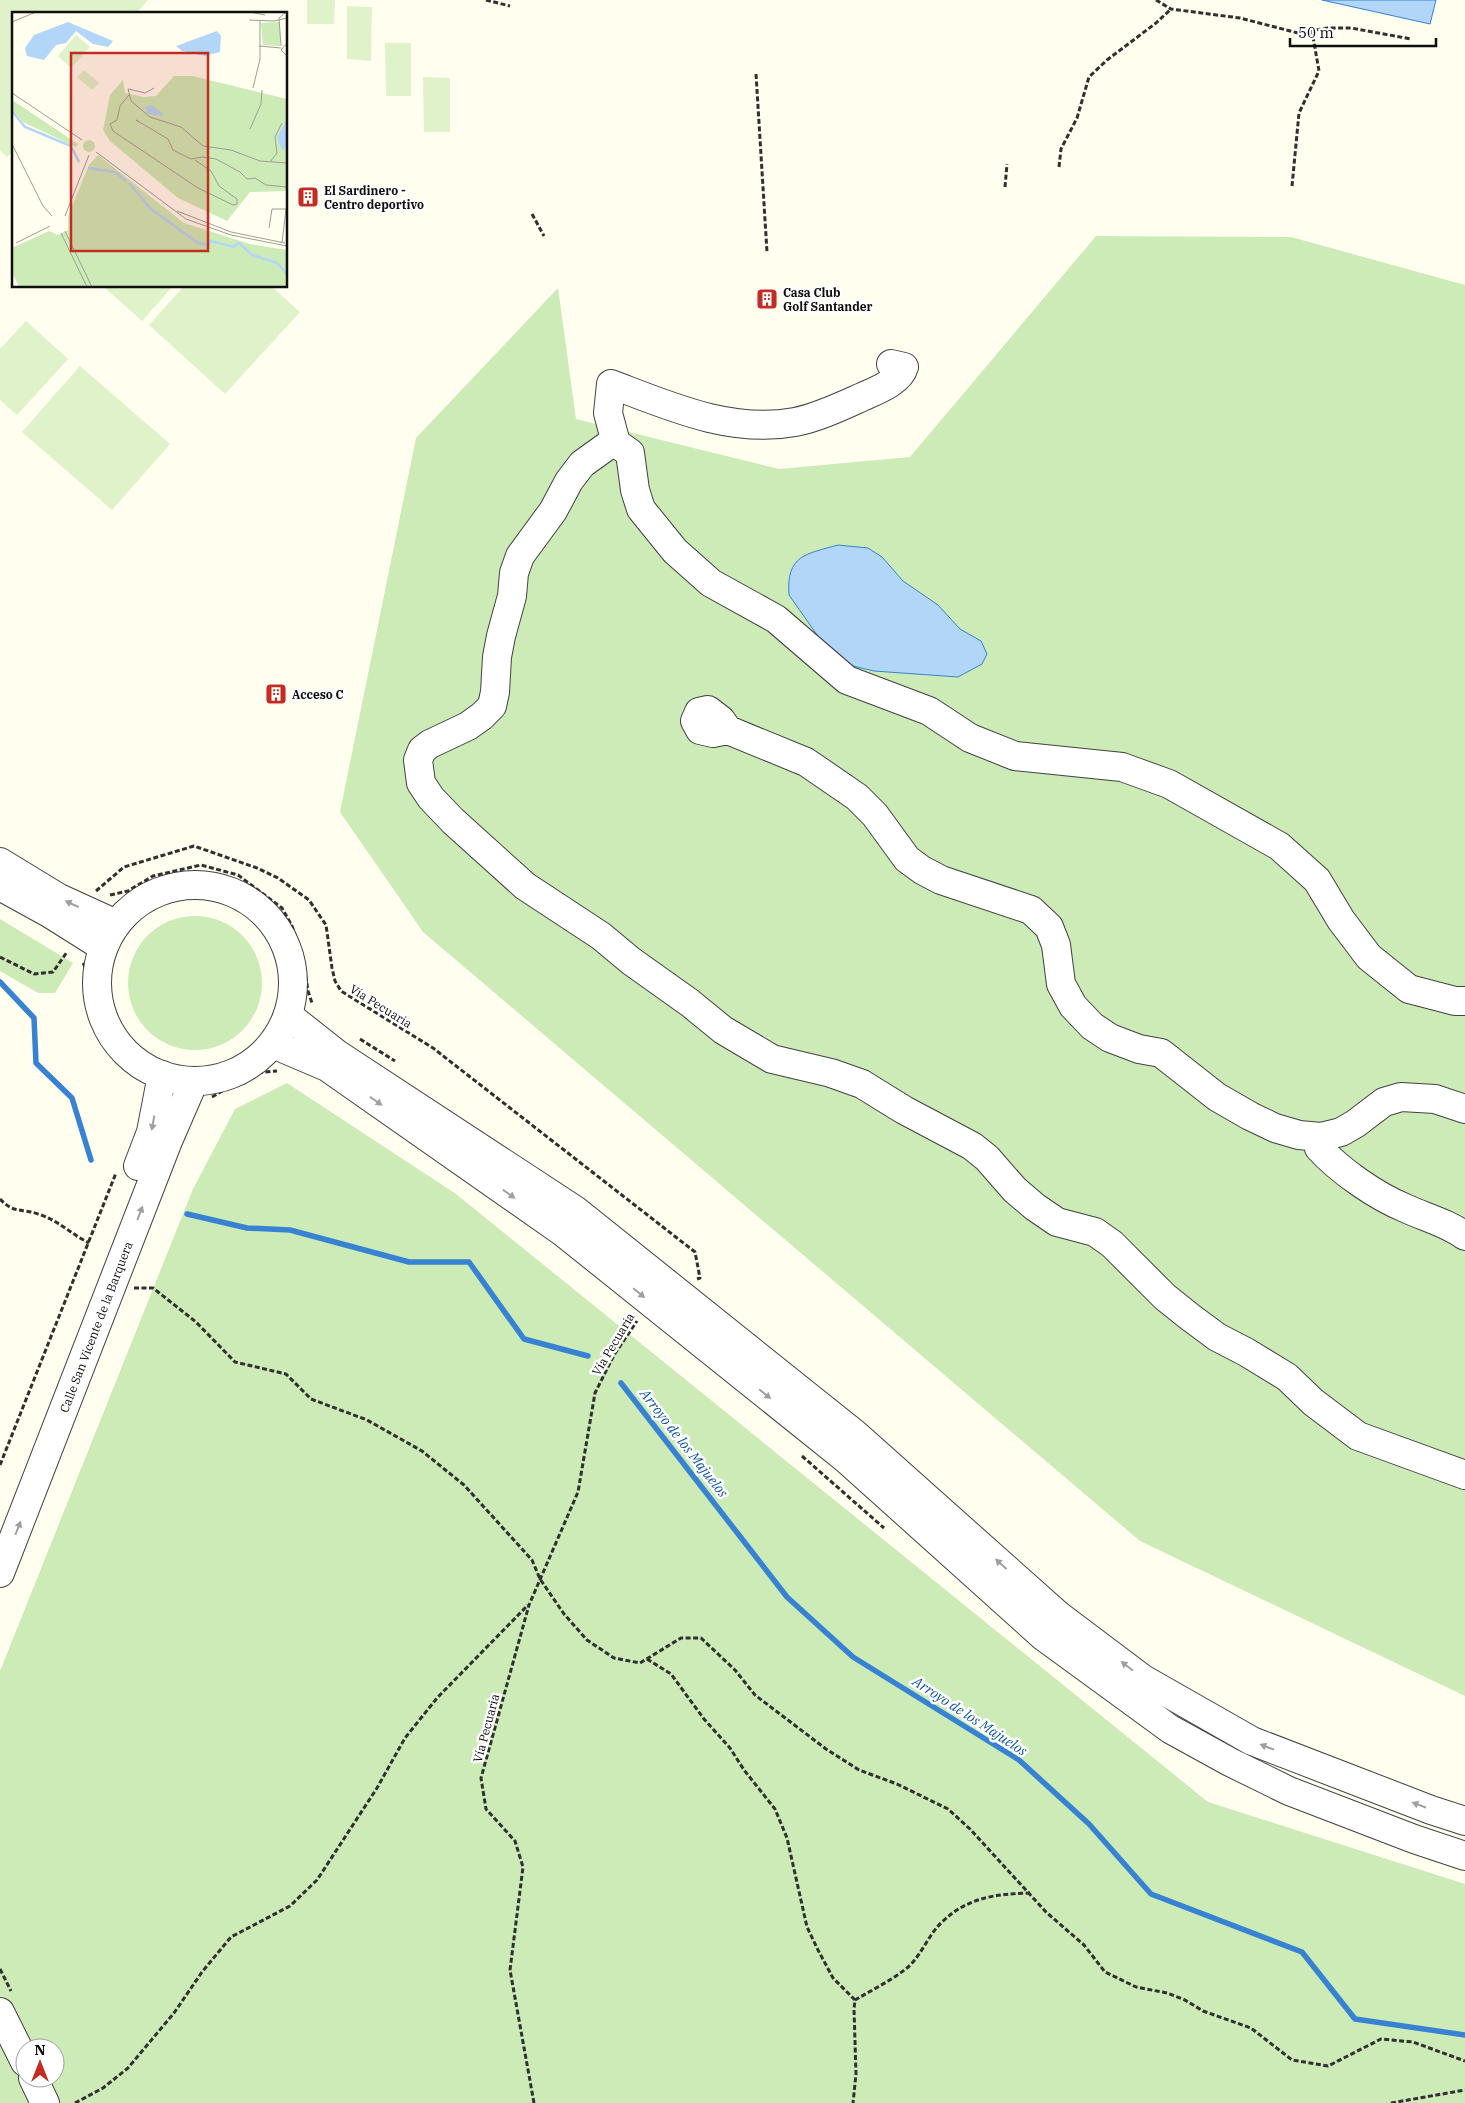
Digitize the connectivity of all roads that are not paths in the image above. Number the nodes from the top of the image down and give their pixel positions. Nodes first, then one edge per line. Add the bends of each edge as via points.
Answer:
1 (891, 364) dead end
2 (616, 443) junction
3 (728, 730) dead end
4 (0, 862) edge
5 (0, 886) edge
6 (99, 943) junction
7 (1465, 1001) edge
8 (289, 1016) junction
9 (273, 1044) junction
10 (152, 1078) junction
11 (200, 1091) junction
12 (1465, 1109) edge
13 (1321, 1137) junction
14 (1465, 1236) edge
15 (645, 1309) junction
16 (1465, 1475) edge
17 (0, 1522) edge
18 (0, 1573) edge
19 (1465, 1821) edge
20 (1465, 1856) edge
21 (0, 2012) edge
22 (15, 2042) edge
23 (38, 2088) edge
24 (45, 2103) edge

1 - 2 street via 904,367 902,373 882,388 838,408 795,422 754,424 714,419 678,410 611,384 608,412
2 - 7 street via 630,453 641,509 675,552 710,583 776,619 847,680 929,711 970,738 1015,756 1122,767 1169,784 1279,846 1317,880 1369,957 1408,989
2 - 16 street via 606,446 582,464 520,556 497,657 492,706 468,726 422,750 418,760 421,783 431,798 525,886 601,936 730,1035 772,1059 862,1084 972,1146 1035,1207 1056,1222 1094,1232 1112,1244 1190,1317 1217,1337 1287,1377 1313,1402 1358,1436
3 - 13 street via 806,762 857,797 875,815 907,859 922,870 941,880 1031,910 1049,927 1056,945 1061,984 1073,1006 1092,1026 1110,1038 1161,1053 1217,1098 1250,1116 1299,1136
6 -> 4 street via 59,898
5 - 6 street
6 - 8 street via 135,905 173,887 213,886 233,892 259,907 282,936 293,970
6 - 10 street via 96,980 104,1020 125,1052
8 - 9 street
8 - 15 street via 337,1054 574,1210
9 - 11 street via 255,1062
9 -> 15 street via 327,1067 564,1233
10 - 11 street
10 -> 17 street, Calle San Vicente de la Barquera via 151,1132
18 -> 11 street, Calle San Vicente de la Barquera via 168,1141
12 - 13 street via 1435,1100 1401,1096 1384,1102 1341,1132
13 - 14 street via 1319,1148 1330,1160 1374,1191
19 -> 15 street via 1252,1741 1143,1679 1058,1615 855,1434
15 -> 20 street via 846,1459 1044,1637 1170,1729 1289,1791
21 - 22 street
23 - 24 street

